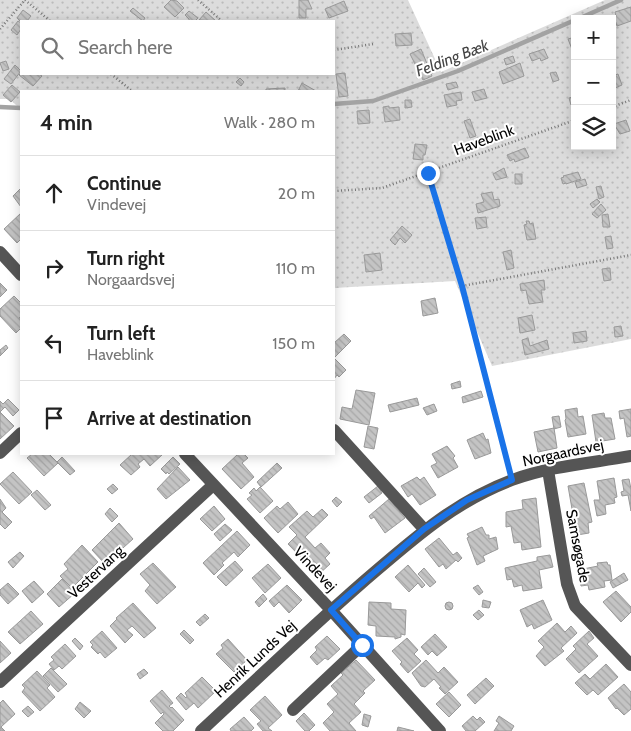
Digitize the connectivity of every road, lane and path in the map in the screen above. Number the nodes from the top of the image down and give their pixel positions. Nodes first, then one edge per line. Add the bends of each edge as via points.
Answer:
1 (25, 0) edge
2 (198, 0) edge
3 (49, 20) edge
4 (221, 20) edge
5 (0, 29) edge
6 (373, 44) dead end
7 (335, 50) edge
8 (112, 75) edge
9 (131, 90) edge
10 (631, 100) edge
11 (616, 106) edge
12 (571, 121) edge
13 (428, 173) junction
14 (335, 191) edge
15 (0, 252) edge
16 (631, 255) edge
17 (20, 274) edge
18 (462, 286) junction
19 (335, 431) edge
20 (20, 434) edge
21 (0, 453) edge
22 (185, 455) edge
23 (631, 456) edge
24 (548, 470) junction
25 (512, 480) junction
26 (213, 485) junction
27 (424, 529) junction
28 (331, 610) junction
29 (362, 645) junction
30 (631, 665) edge
31 (0, 682) edge
32 (293, 710) dead end
33 (201, 731) edge
34 (440, 731) edge

1 - 3 path
1 - 5 path
2 - 4 path
6 - 7 path
8 - 9 path
10 - 11 path
12 - 13 path, Haveblink
13 - 14 path, Haveblink via 382,188
13 - 18 path
15 - 17 street
16 - 18 path
18 - 25 path
19 - 27 street
20 - 21 street
22 - 26 street, Vindevej
23 - 24 street, Norgaardsvej
24 - 25 street, Norgaardsvej
24 - 30 street, Samsøgade via 567,584 575,606
25 - 27 street, Norgaardsvej via 467,500
26 - 28 street, Vindevej
26 - 31 street, Vestervang
27 - 28 street, Norgaardsvej
28 - 29 street, Vindevej
28 - 33 street, Henrik Lunds Vej
29 - 32 street
29 - 34 street, Vindevej

